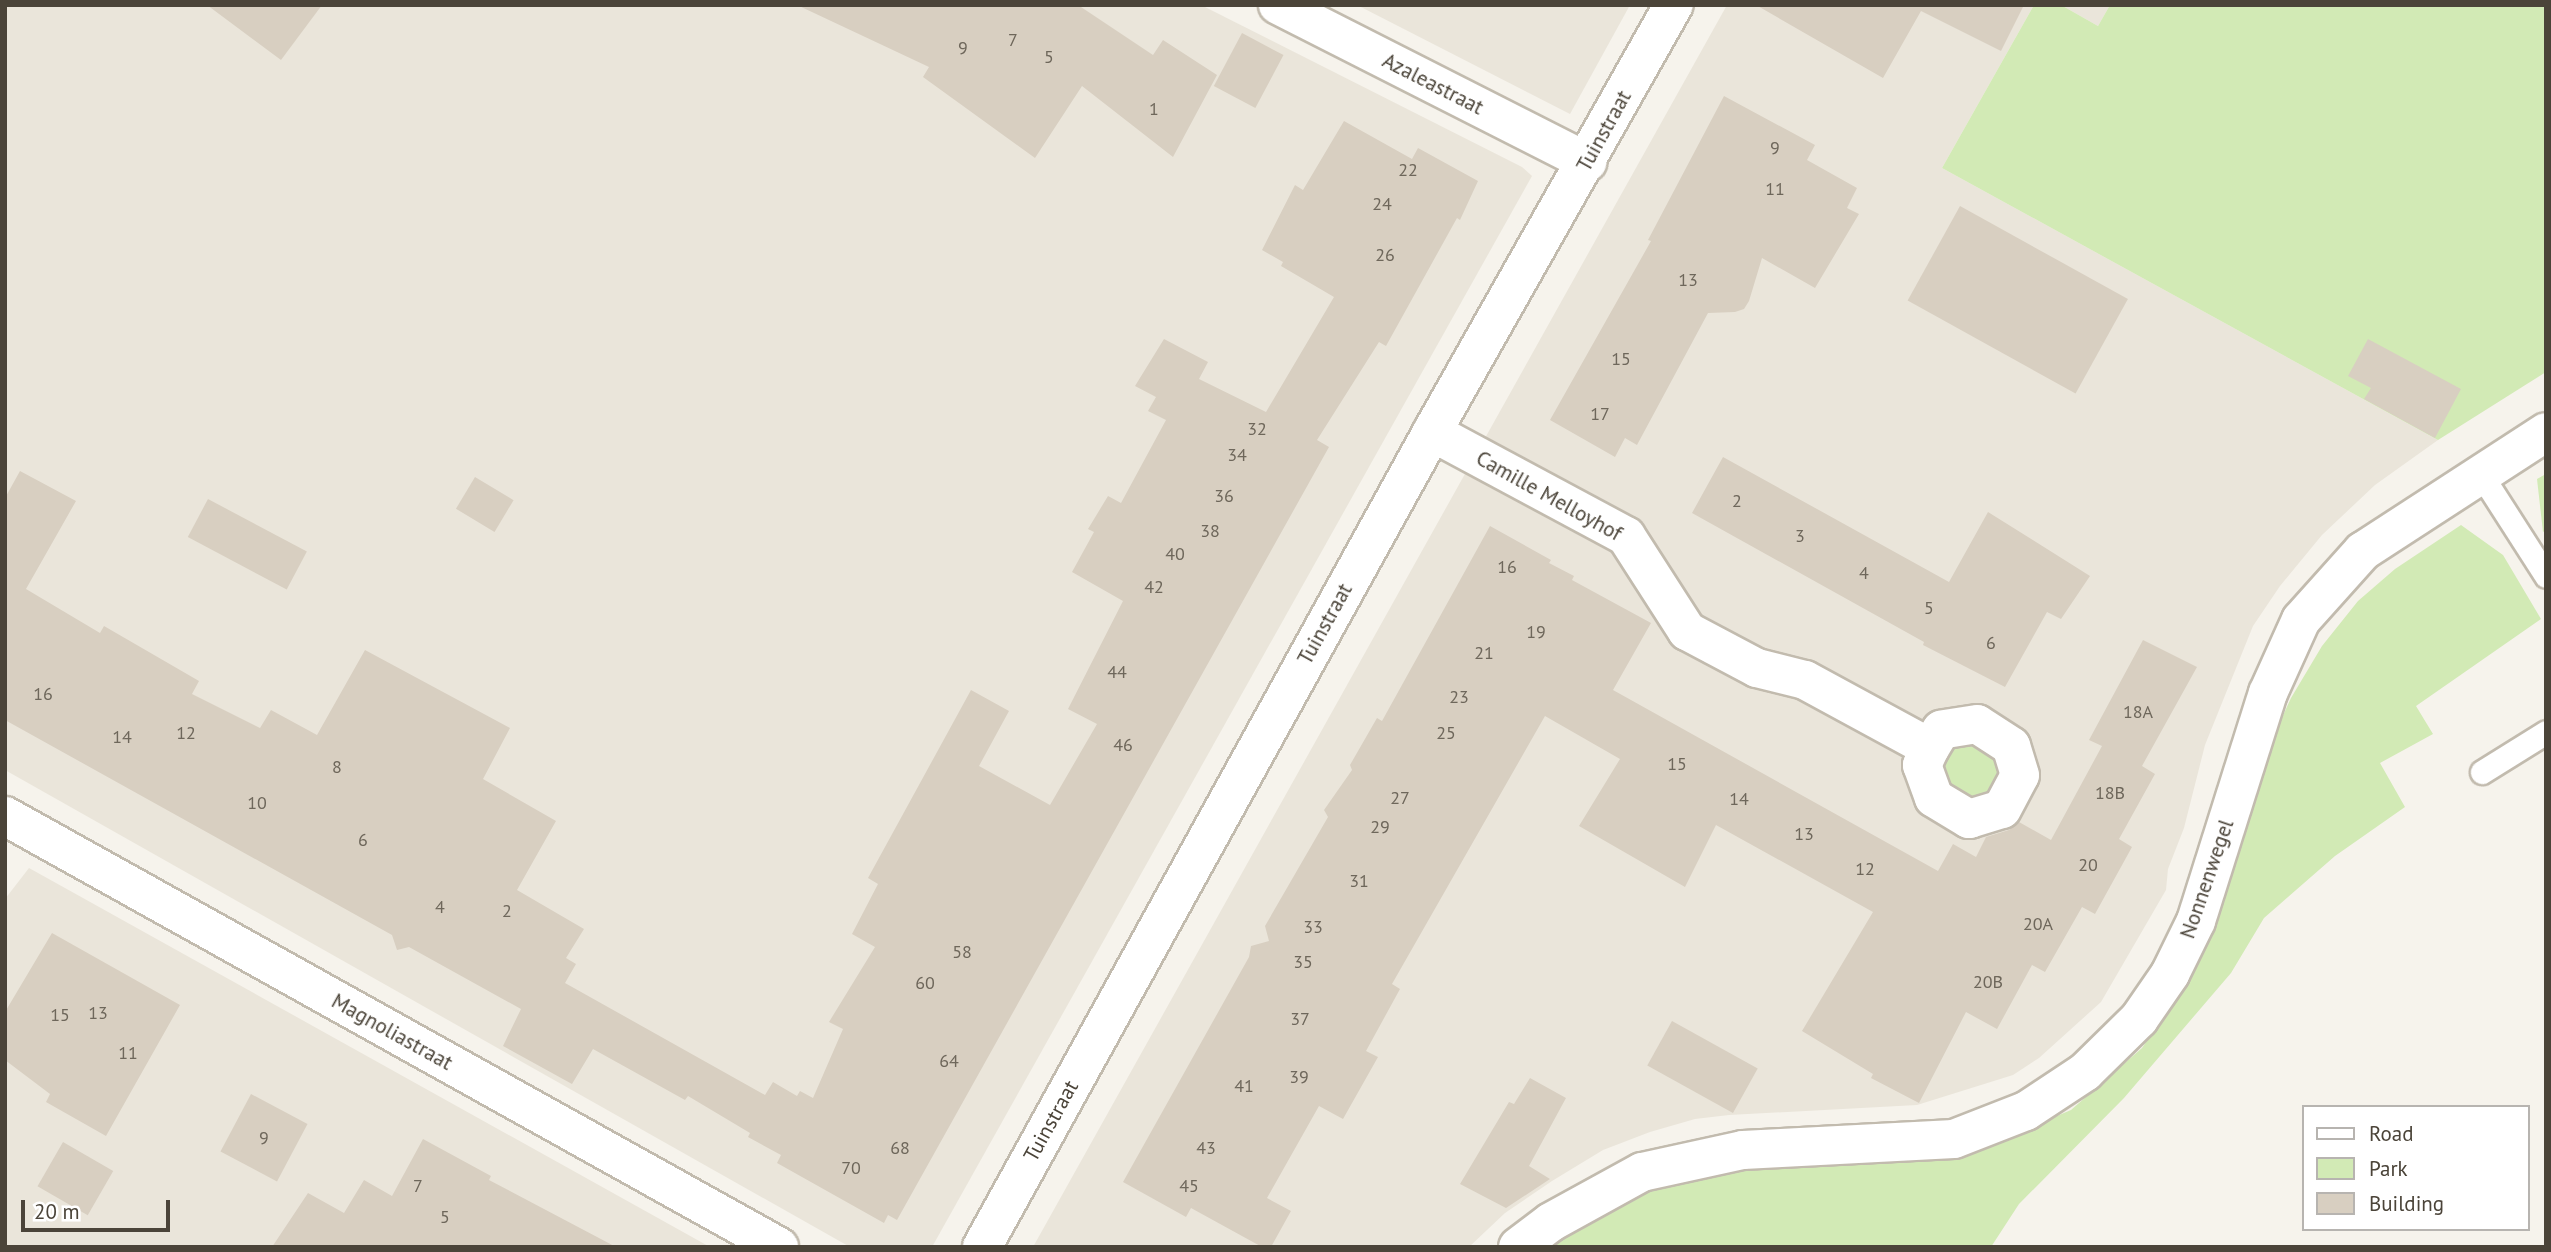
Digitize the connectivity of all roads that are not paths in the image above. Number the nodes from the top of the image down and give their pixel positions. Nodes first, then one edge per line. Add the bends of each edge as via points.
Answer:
1 (1279, 5) edge
2 (1674, 5) edge
3 (1587, 162) junction
4 (1432, 432) junction
5 (2546, 432) edge
6 (2480, 473) junction
7 (2546, 576) edge
8 (2546, 732) edge
9 (1930, 748) dead end
10 (2482, 772) dead end
11 (5, 817) edge
12 (779, 1247) edge
13 (982, 1247) edge
14 (1518, 1247) edge

1 - 3 street, Azaleastraat
2 - 3 street, Tuinstraat
3 - 4 street, Tuinstraat
4 - 9 street, Camille Melloyhof via 1626,536 1687,631 1757,668 1805,680
4 - 13 street, Tuinstraat
5 - 6 street, Nonnenwegel
6 - 7 lane
6 - 14 street, Nonnenwegel via 2363,551 2301,620 2268,693 2196,921 2170,974 2139,1019 2085,1072 2026,1111 1954,1139 1743,1150 1642,1172 1551,1222
8 - 10 lane
11 - 12 street, Magnoliastraat

